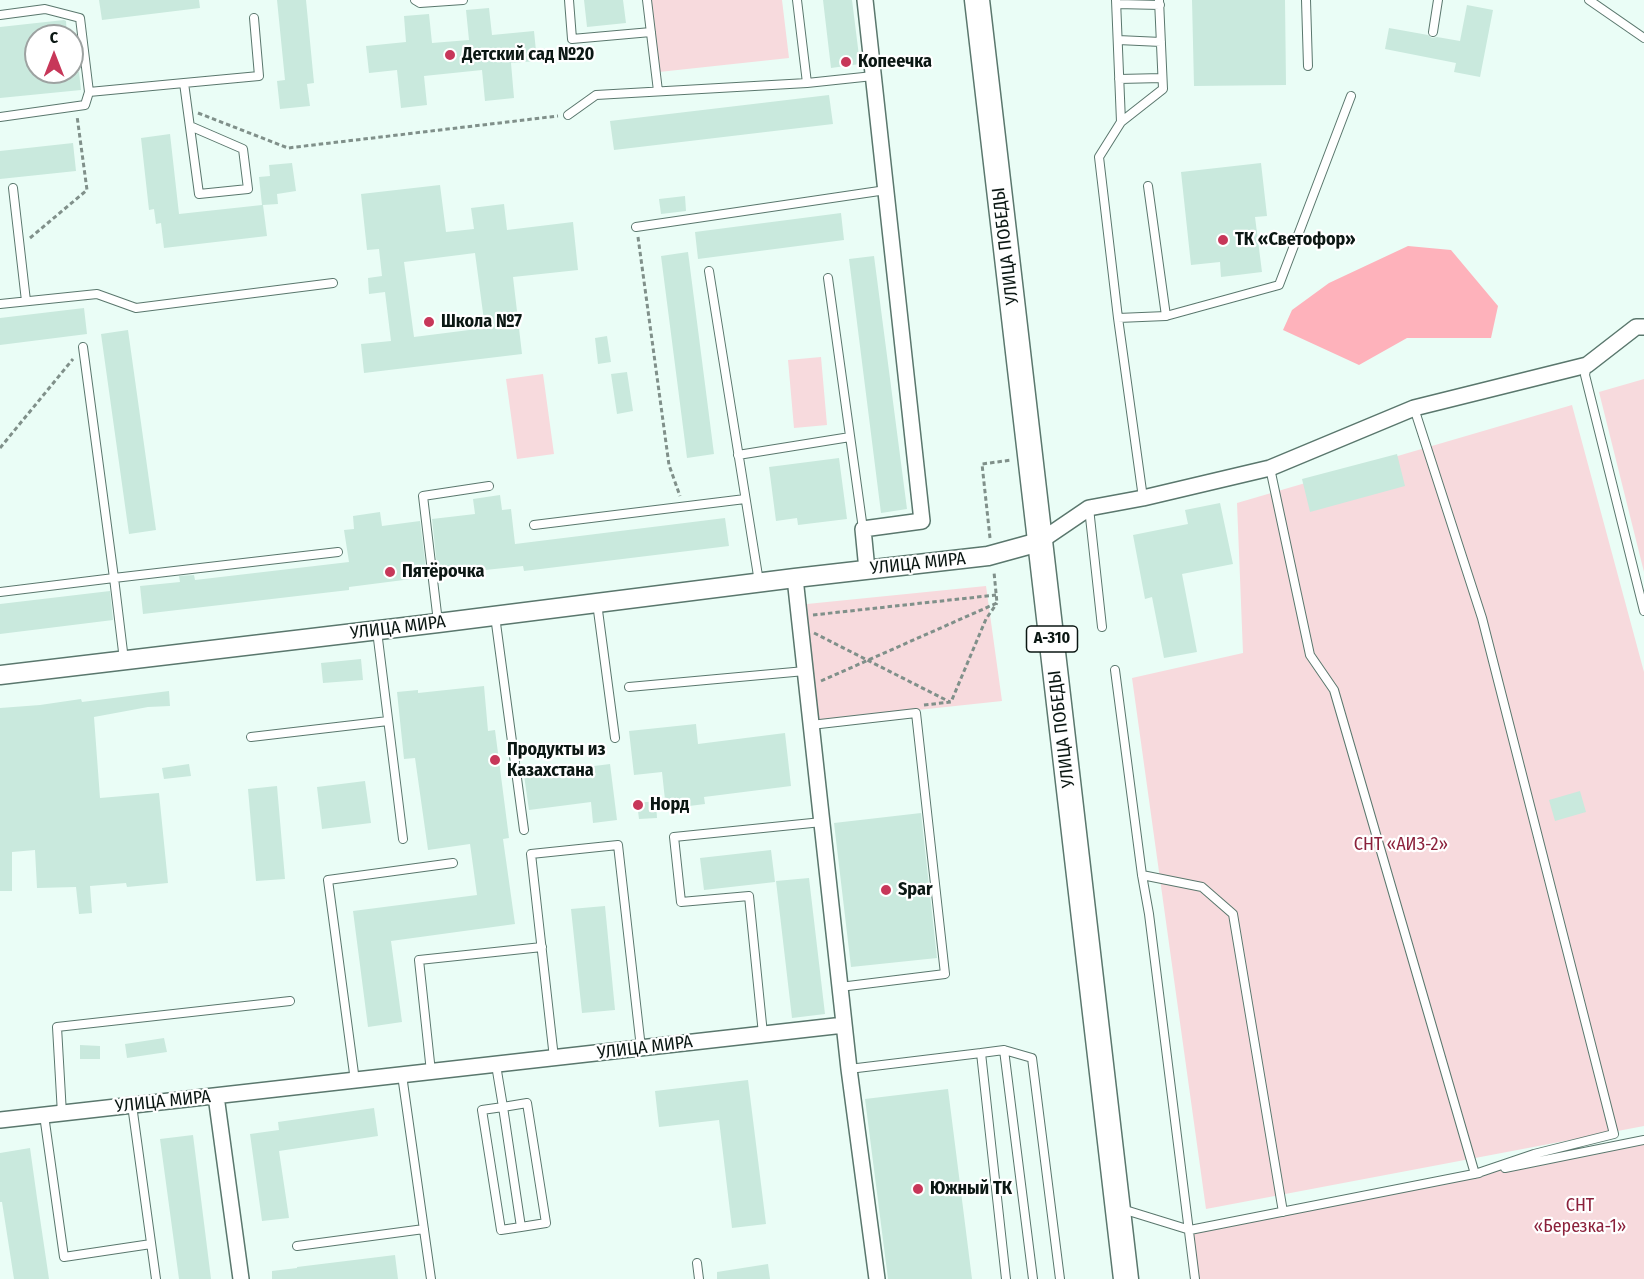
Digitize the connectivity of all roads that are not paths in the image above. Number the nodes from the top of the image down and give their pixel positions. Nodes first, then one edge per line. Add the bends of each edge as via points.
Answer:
1 (415, 0) edge
2 (463, 0) edge
3 (569, 0) edge
4 (647, 0) edge
5 (797, 0) edge
6 (865, 0) edge
7 (976, 0) edge
8 (1306, 0) edge
9 (1438, 0) edge
10 (1589, 0) edge
11 (1117, 2) edge
12 (1160, 3) edge
13 (0, 15) edge
14 (254, 18) dead end
15 (651, 32) junction
16 (1433, 32) dead end
17 (1644, 38) edge
18 (1118, 40) junction
19 (1161, 42) junction
20 (1308, 66) dead end
21 (873, 76) junction
22 (1162, 78) junction
23 (1119, 79) junction
24 (184, 83) junction
25 (807, 83) junction
26 (658, 91) junction
27 (89, 92) junction
28 (1351, 96) dead end
29 (568, 115) road end
30 (0, 117) edge
31 (1121, 122) junction
32 (190, 126) junction
33 (1148, 186) dead end
34 (13, 188) dead end
35 (886, 190) junction
36 (636, 227) road end
37 (710, 272) dead end
38 (828, 278) dead end
39 (333, 282) dead end
40 (26, 301) junction
41 (0, 304) edge
42 (1166, 316) junction
43 (1118, 318) junction
44 (1644, 327) edge
45 (83, 347) road end
46 (1587, 365) junction
47 (1414, 408) junction
48 (850, 437) junction
49 (738, 455) junction
50 (1270, 468) junction
51 (489, 486) dead end
52 (1143, 498) junction
53 (746, 499) junction
54 (1089, 508) junction
55 (534, 525) dead end
56 (863, 529) junction
57 (1039, 542) junction
58 (338, 552) dead end
59 (867, 570) junction
60 (114, 578) junction
61 (795, 578) junction
62 (759, 582) junction
63 (0, 591) edge
64 (597, 603) junction
65 (1644, 611) edge
66 (495, 616) junction
67 (438, 623) junction
68 (1102, 627) dead end
69 (377, 631) junction
70 (124, 660) junction
71 (1115, 670) dead end
72 (805, 671) junction
73 (0, 675) edge
74 (628, 687) dead end
75 (388, 721) junction
76 (811, 724) junction
77 (251, 737) dead end
78 (615, 738) dead end
79 (822, 822) junction
80 (524, 830) dead end
81 (403, 839) dead end
82 (453, 863) dead end
83 (1142, 875) junction
84 (542, 946) junction
85 (840, 987) junction
86 (290, 1001) dead end
87 (844, 1025) junction
88 (763, 1034) junction
89 (641, 1048) junction
90 (1004, 1050) junction
91 (981, 1053) junction
92 (554, 1058) junction
93 (496, 1065) junction
94 (849, 1069) junction
95 (431, 1072) junction
96 (402, 1075) junction
97 (355, 1081) junction
98 (216, 1096) junction
99 (132, 1106) junction
100 (502, 1107) junction
101 (62, 1113) junction
102 (44, 1115) junction
103 (0, 1120) edge
104 (1644, 1140) edge
105 (1475, 1174) junction
106 (1118, 1207) junction
107 (1283, 1212) junction
108 (521, 1227) junction
109 (424, 1229) junction
110 (1190, 1230) junction
111 (151, 1244) junction
112 (297, 1246) dead end
113 (697, 1263) dead end
114 (156, 1279) edge
115 (241, 1279) edge
116 (431, 1279) edge
117 (699, 1279) edge
118 (877, 1279) edge
119 (1006, 1279) edge
120 (1033, 1279) edge
121 (1060, 1279) edge
122 (1126, 1279) edge
123 (1195, 1279) edge

1 - 2 lane
3 - 15 lane via 572,39
4 - 15 lane
5 - 25 lane
6 - 21 street
7 - 57 highway, УЛИЦА ПОБЕДЫ / А-310
8 - 20 lane
9 - 16 lane
10 - 17 lane
11 - 12 lane
11 - 18 lane
12 - 19 lane
13 - 27 lane via 45,9 80,18
14 - 24 lane via 259,76
15 - 26 lane
18 - 19 lane
18 - 23 lane
19 - 22 lane
21 - 25 lane
21 - 35 street
22 - 23 lane
22 - 31 lane via 1163,89
23 - 31 lane
24 - 27 lane
24 - 32 lane
25 - 26 lane
26 - 29 lane via 596,95
27 - 30 lane via 85,105
28 - 42 lane via 1279,285
31 - 43 lane via 1099,157
32 - 32 lane via 199,194 248,189 243,150
33 - 42 lane
34 - 40 lane
35 - 36 lane
35 - 56 street via 922,521
37 - 49 lane
38 - 48 lane
39 - 40 lane via 136,308 97,294
40 - 41 lane
42 - 43 lane
43 - 52 lane
44 - 46 street via 1636,327
45 - 60 lane
46 - 47 street
46 - 65 lane via 1585,375
47 - 50 street
47 - 105 lane via 1482,618 1614,1134
48 - 49 lane
48 - 56 lane
49 - 53 lane
50 - 52 street
50 - 105 lane via 1310,655 1334,690
51 - 67 lane via 423,496
52 - 54 street
53 - 55 lane
53 - 62 lane
54 - 57 street
54 - 68 lane
56 - 59 street
57 - 59 street, УЛИЦА МИРА via 988,556
57 - 106 highway, УЛИЦА ПОБЕДЫ / А-310
58 - 60 lane
59 - 61 street, УЛИЦА МИРА
60 - 63 lane
60 - 70 lane
61 - 62 street, УЛИЦА МИРА
61 - 72 street
62 - 64 street, УЛИЦА МИРА
64 - 66 street, УЛИЦА МИРА
64 - 78 lane
66 - 67 street, УЛИЦА МИРА
66 - 80 lane
67 - 69 street, УЛИЦА МИРА
69 - 70 street, УЛИЦА МИРА
69 - 75 lane
70 - 73 street, УЛИЦА МИРА
71 - 83 lane
72 - 74 lane
72 - 76 street
75 - 77 lane
75 - 81 lane
76 - 79 street
76 - 85 lane via 916,714 945,974
79 - 85 street
79 - 88 lane via 674,837 681,902 749,896
82 - 97 lane via 328,880
83 - 107 lane via 1202,887 1233,914
83 - 110 lane
84 - 89 lane via 531,854 618,845
84 - 92 lane
84 - 95 lane via 419,960
85 - 87 street
86 - 101 lane via 57,1026
87 - 88 street, УЛИЦА МИРА
87 - 94 street
88 - 89 street, УЛИЦА МИРА
89 - 92 street, УЛИЦА МИРА
90 - 91 lane
90 - 120 lane
90 - 121 lane via 1032,1058
91 - 94 lane
91 - 119 lane
92 - 93 street, УЛИЦА МИРА
93 - 95 street, УЛИЦА МИРА
93 - 100 lane
94 - 118 street
95 - 96 street, УЛИЦА МИРА
96 - 97 street, УЛИЦА МИРА
96 - 109 lane
97 - 98 street, УЛИЦА МИРА
98 - 99 street, УЛИЦА МИРА
98 - 115 street
99 - 101 street, УЛИЦА МИРА
99 - 111 lane
100 - 108 lane
100 - 108 lane via 482,1110 501,1230
100 - 108 lane via 527,1103 546,1223
101 - 102 street, УЛИЦА МИРА
102 - 103 street, УЛИЦА МИРА
102 - 111 lane via 64,1257
104 - 105 lane
105 - 107 lane
106 - 110 lane
106 - 122 highway, УЛИЦА ПОБЕДЫ / А-310
107 - 110 lane
109 - 112 lane
109 - 116 lane
110 - 123 lane
111 - 114 lane
113 - 117 lane

